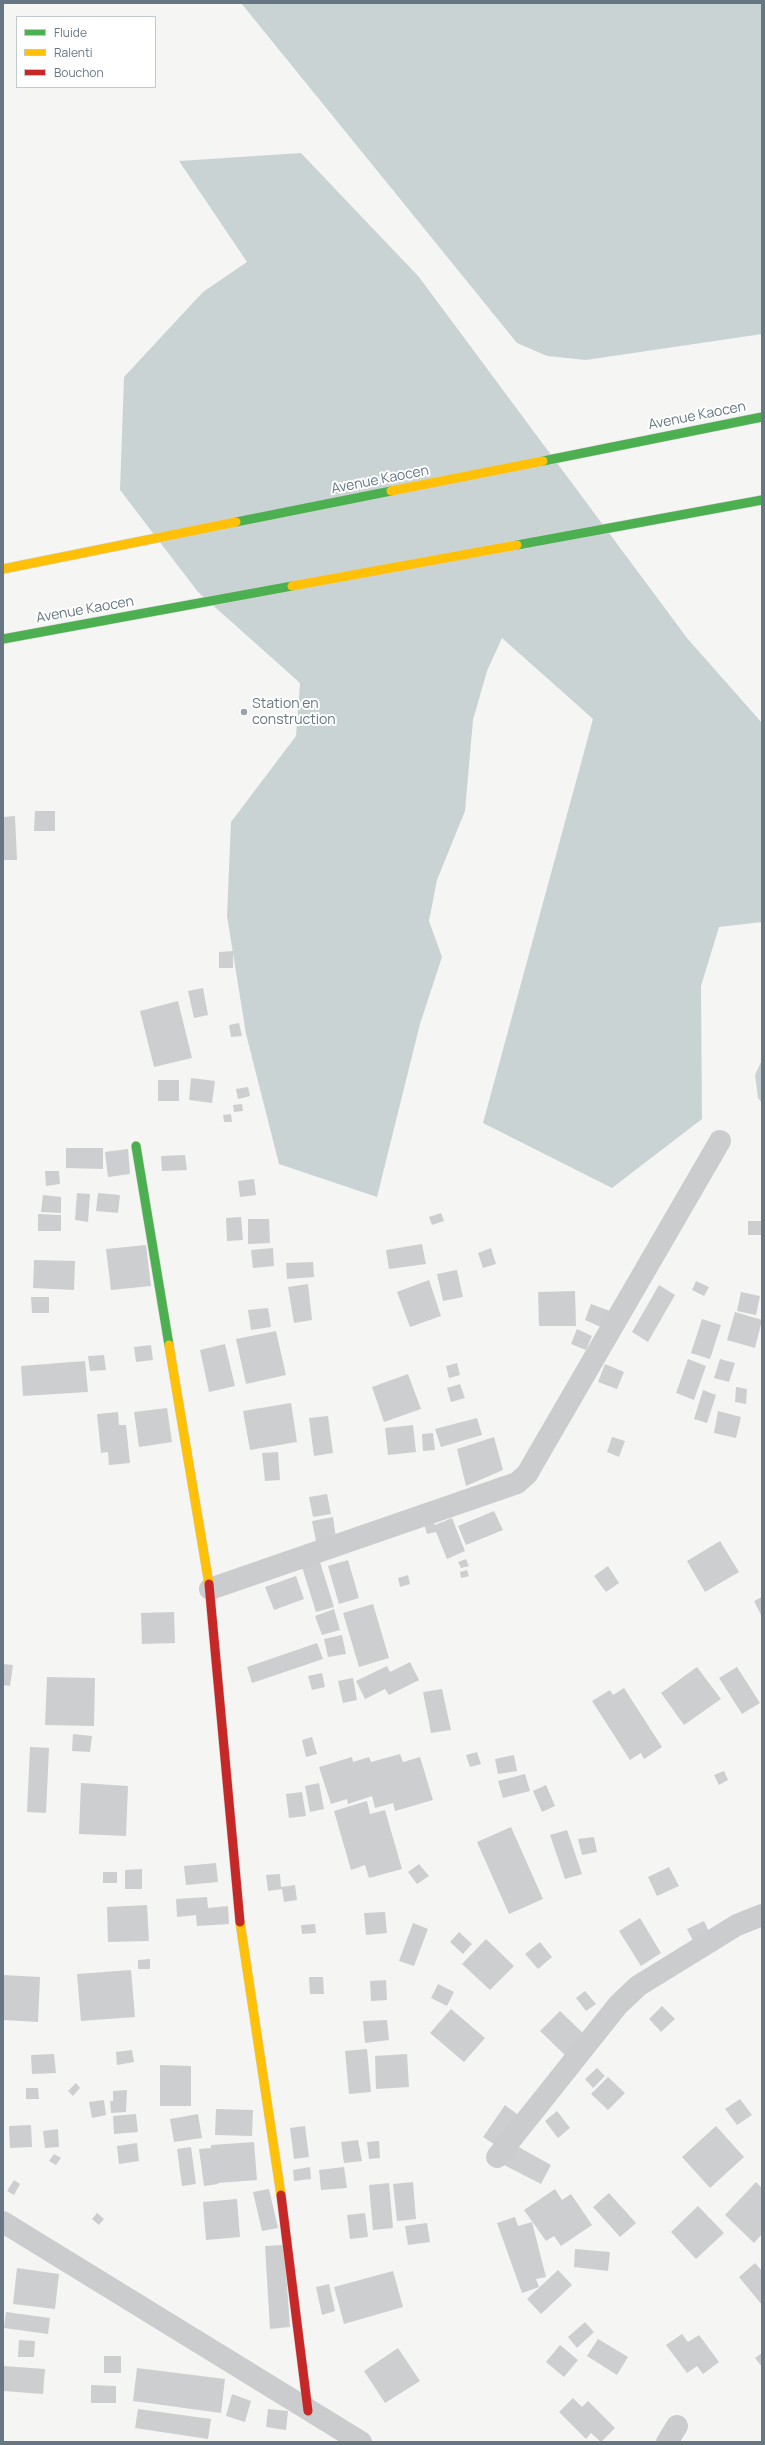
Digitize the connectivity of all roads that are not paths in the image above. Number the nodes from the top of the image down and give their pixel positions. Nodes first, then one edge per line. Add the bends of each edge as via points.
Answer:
1 (762, 417) edge
2 (762, 500) edge
3 (3, 569) edge
4 (3, 639) edge
5 (720, 1141) dead end
6 (136, 1146) dead end
7 (210, 1589) junction
8 (762, 1915) edge
9 (497, 2158) dead end
10 (3, 2222) edge
11 (308, 2411) junction
12 (361, 2442) edge

1 - 3 main road, Avenue Kaocen
2 - 4 main road, Avenue Kaocen
5 - 7 street via 527,1474 517,1483
6 - 7 main road
7 - 11 main road via 242,1946 283,2210
8 - 9 street via 736,1925 638,1986 618,2005
10 - 11 street
11 - 12 street

